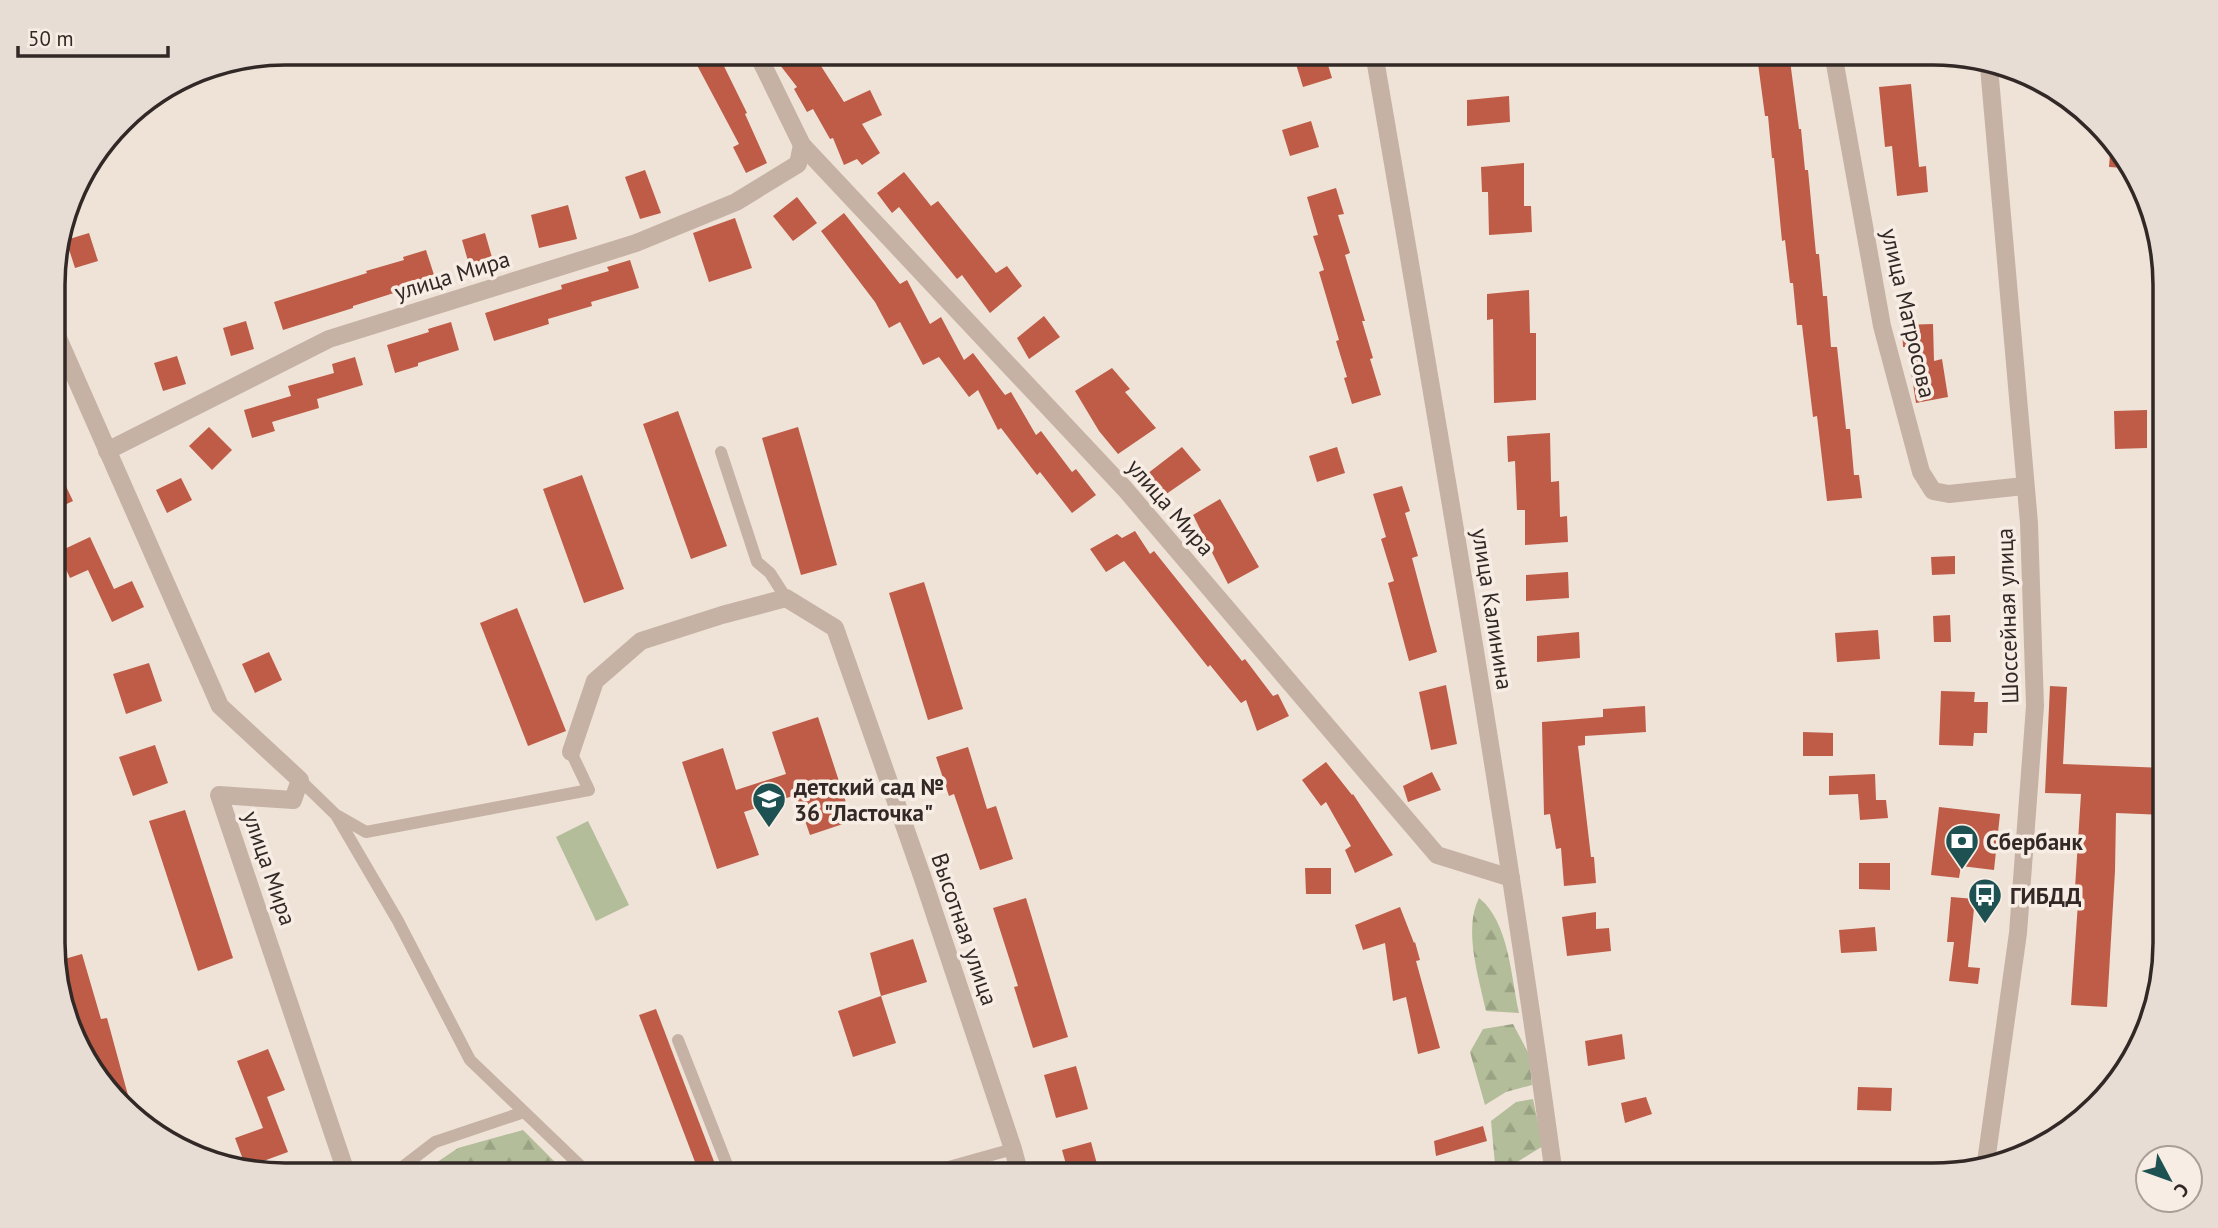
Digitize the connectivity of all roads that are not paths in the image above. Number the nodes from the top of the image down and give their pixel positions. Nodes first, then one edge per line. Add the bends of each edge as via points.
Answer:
1 (763, 65) edge
2 (1376, 65) edge
3 (1835, 65) edge
4 (1989, 72) edge
5 (802, 145) junction
6 (65, 354) edge
7 (107, 451) junction
8 (720, 452) dead end
9 (2024, 486) junction
10 (786, 598) junction
11 (571, 752) joint
12 (300, 780) junction
13 (336, 815) junction
14 (1511, 878) junction
15 (678, 1040) dead end
16 (524, 1112) junction
17 (1013, 1149) junction
18 (1987, 1156) edge
19 (343, 1163) edge
20 (408, 1163) edge
21 (577, 1163) edge
22 (726, 1163) edge
23 (963, 1163) edge
24 (1017, 1163) edge
25 (1553, 1163) edge

1 - 5 street, улица Мира
2 - 14 street, улица Калинина
3 - 9 street, улица Матросова via 1882,326 1921,472 1933,491 1949,494
4 - 9 street, Шоссейная улица
5 - 7 street, улица Мира via 798,164 736,201 636,243 329,339
5 - 14 street, улица Мира via 1125,489 1437,855
6 - 7 street
7 - 12 street via 220,706
8 - 10 lane via 757,562
9 - 18 street, Шоссейная улица via 2035,706 2018,933
10 - 11 street via 641,641 595,681
10 - 17 street, Высотная улица via 835,628
11 - 13 lane via 589,790 366,832
12 - 13 lane
12 - 19 street, улица Мира via 293,800 219,795
13 - 16 lane via 398,921 470,1060
14 - 25 street, улица Калинина
15 - 22 lane
16 - 20 lane via 435,1142
16 - 21 lane
17 - 23 lane
17 - 24 street, Высотная улица

